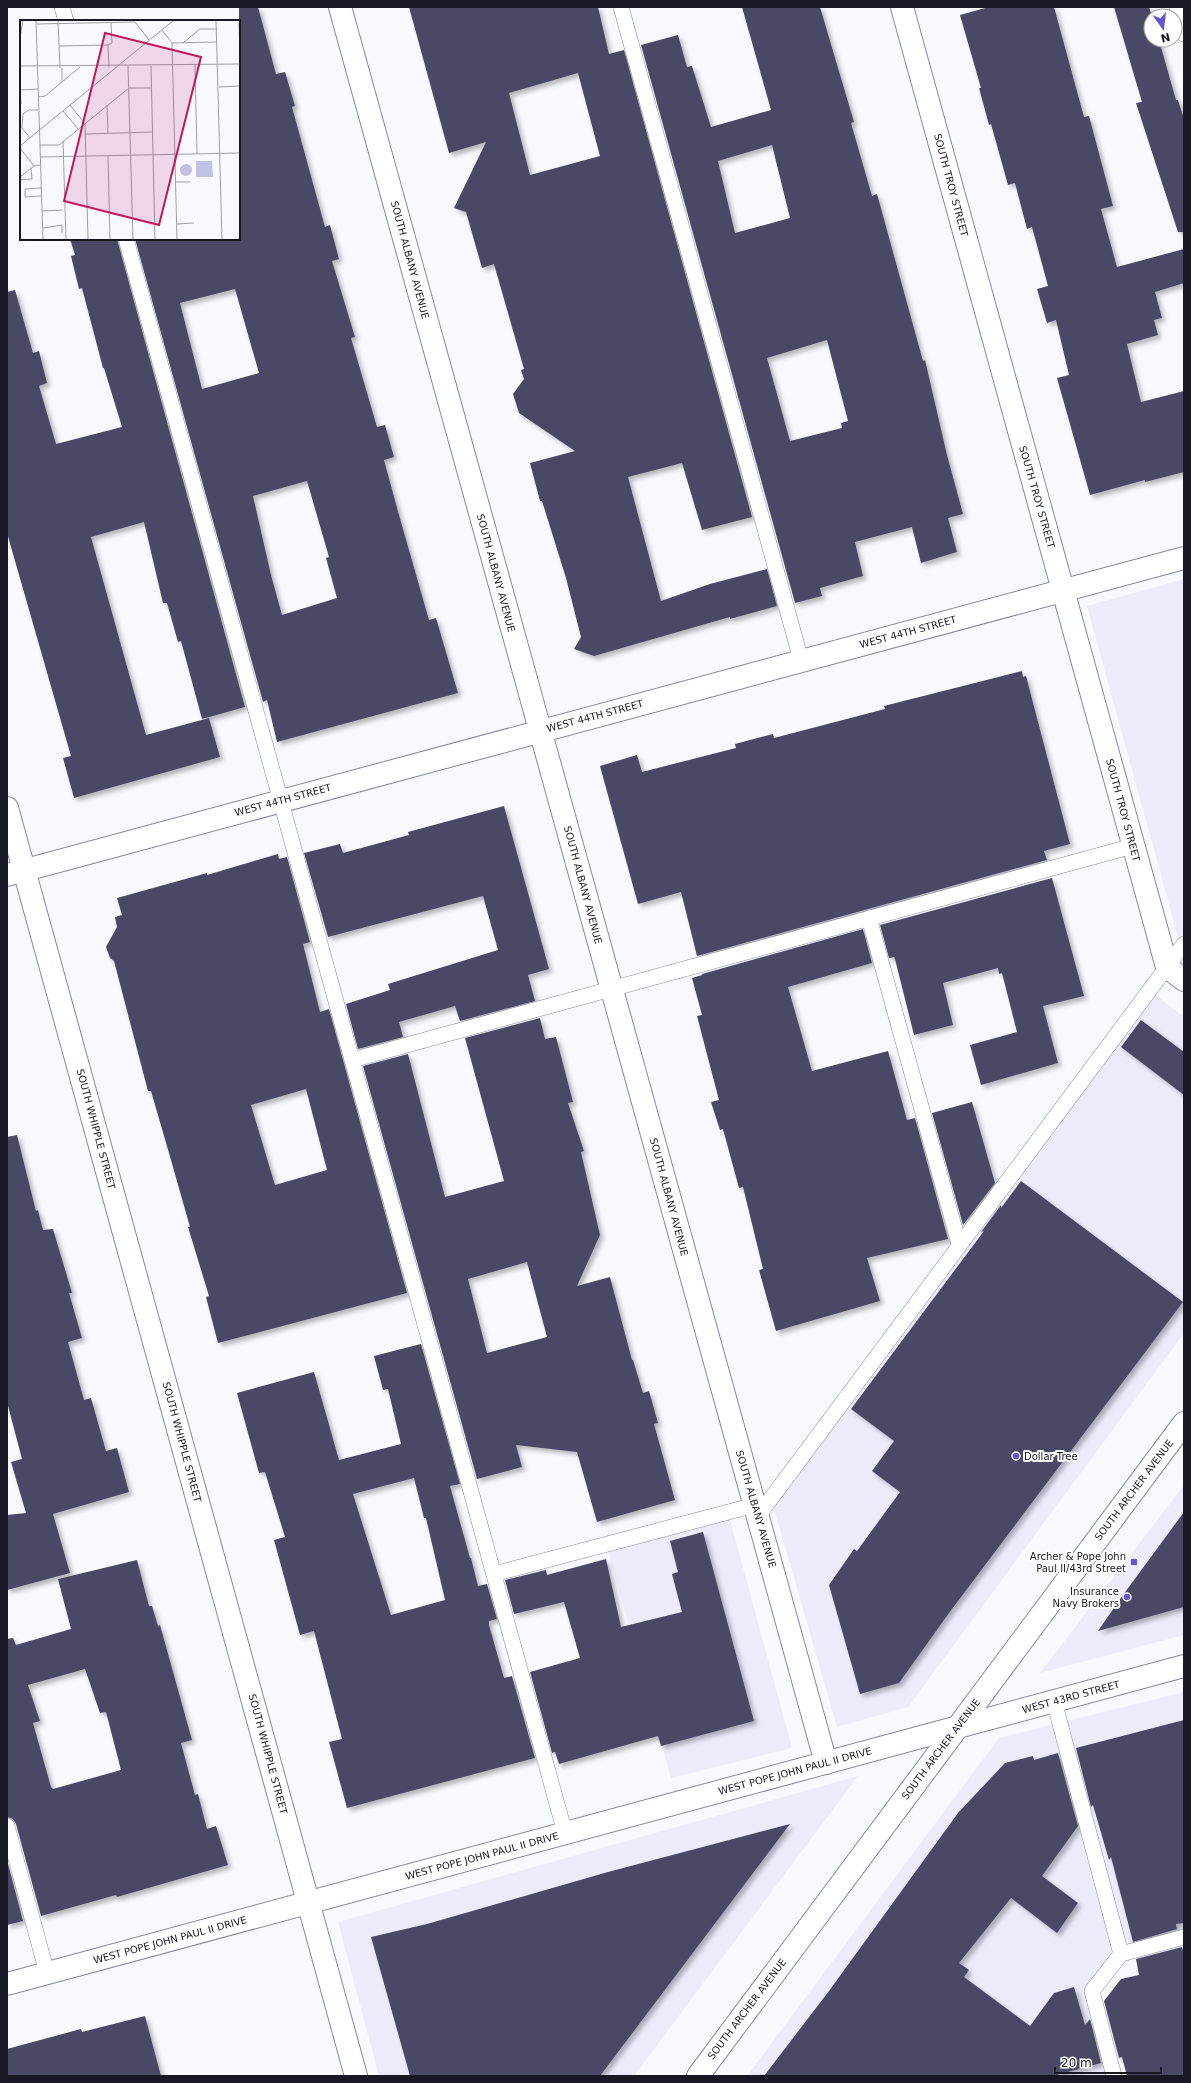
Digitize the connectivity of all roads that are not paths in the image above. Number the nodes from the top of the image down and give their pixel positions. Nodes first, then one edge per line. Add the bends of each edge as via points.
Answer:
1 (62, 7) edge
2 (340, 7) edge
3 (621, 7) edge
4 (902, 7) edge
5 (1177, 7) edge
6 (66, 20) edge
7 (1184, 34) edge
8 (126, 240) edge
9 (1184, 558) edge
10 (1063, 590) junction
11 (801, 660) junction
12 (540, 730) junction
13 (281, 801) junction
14 (7, 808) edge
15 (1133, 846) junction
16 (16, 872) edge
17 (869, 918) junction
18 (1184, 944) edge
19 (1167, 967) junction
20 (1184, 980) edge
21 (612, 989) junction
22 (352, 1060) junction
23 (959, 1244) junction
24 (1184, 1423) edge
25 (756, 1510) junction
26 (494, 1574) junction
27 (1184, 1666) edge
28 (1054, 1701) junction
29 (958, 1727) junction
30 (826, 1763) junction
31 (7, 1826) edge
32 (565, 1833) junction
33 (309, 1903) junction
34 (1184, 1937) edge
35 (1121, 1954) junction
36 (48, 1973) junction
37 (7, 1984) edge
38 (356, 2076) edge
39 (698, 2076) edge
40 (1114, 2076) edge

1 - 6 lane
2 - 12 street, SOUTH ALBANY AVENUE
3 - 11 lane
4 - 10 street, SOUTH TROY STREET
5 - 7 lane
8 - 13 lane
9 - 10 street, WEST 44TH STREET
10 - 11 street, WEST 44TH STREET
10 - 15 street, SOUTH TROY STREET
11 - 12 street, WEST 44TH STREET
12 - 13 street, WEST 44TH STREET
12 - 21 street, SOUTH ALBANY AVENUE
13 - 16 street, WEST 44TH STREET
13 - 22 lane
14 - 16 street, SOUTH WHIPPLE STREET
15 - 17 lane
15 - 19 street, SOUTH TROY STREET
16 - 33 street, SOUTH WHIPPLE STREET
17 - 21 lane
17 - 23 lane
18 - 19 lane
19 - 20 street
19 - 23 lane
21 - 22 lane
21 - 25 street, SOUTH ALBANY AVENUE
22 - 26 lane
23 - 25 lane
24 - 29 street, SOUTH ARCHER AVENUE
25 - 26 lane
25 - 30 street, SOUTH ALBANY AVENUE
26 - 32 lane
27 - 28 street, WEST 43RD STREET
28 - 29 street, WEST 43RD STREET
28 - 35 lane
29 - 30 street, WEST POPE JOHN PAUL II DRIVE
29 - 39 street, SOUTH ARCHER AVENUE
30 - 32 street, WEST POPE JOHN PAUL II DRIVE
31 - 36 lane
32 - 33 street, WEST POPE JOHN PAUL II DRIVE
33 - 36 street, WEST POPE JOHN PAUL II DRIVE
33 - 38 street, SOUTH WHIPPLE STREET
34 - 35 lane
35 - 40 lane via 1092,1991
36 - 37 street, WEST POPE JOHN PAUL II DRIVE

